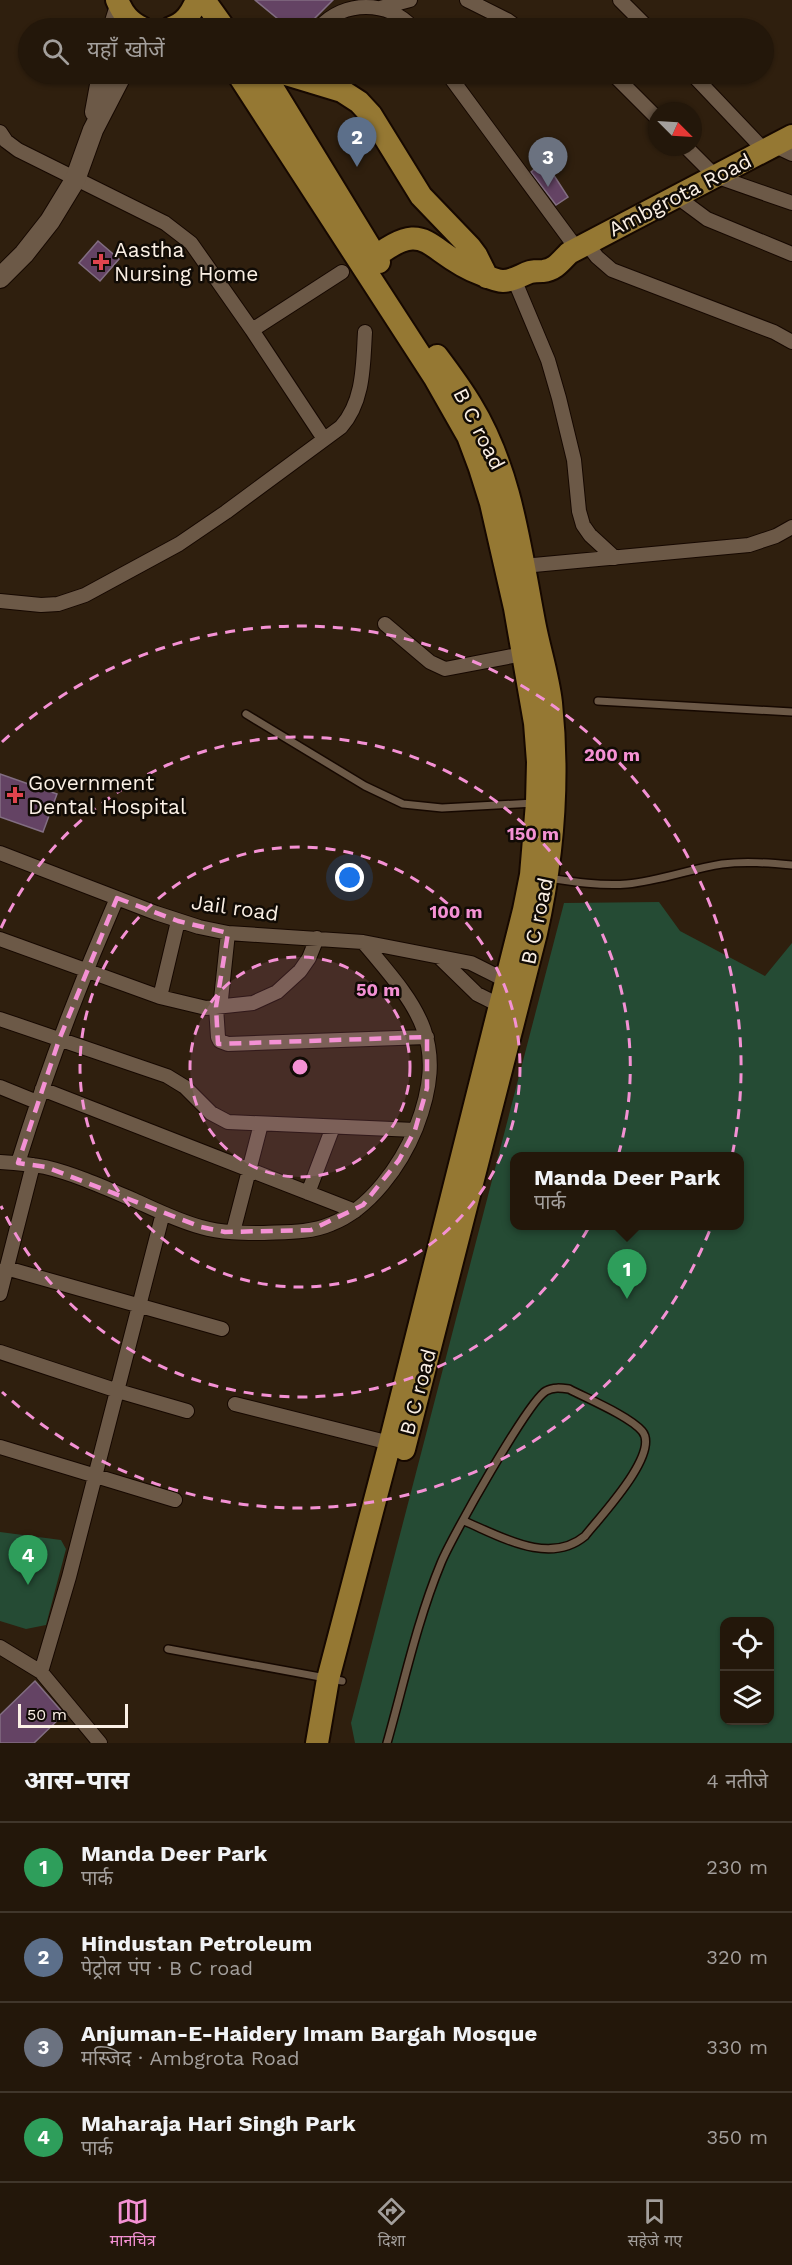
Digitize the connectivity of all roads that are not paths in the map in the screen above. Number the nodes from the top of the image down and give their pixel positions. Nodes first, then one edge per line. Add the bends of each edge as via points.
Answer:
1 (196, 0) edge
2 (204, 0) edge
3 (410, 0) edge
4 (467, 0) edge
5 (620, 0) edge
6 (119, 3) edge
7 (380, 8) junction
8 (115, 18) edge
9 (127, 18) edge
10 (187, 18) edge
11 (217, 18) edge
12 (330, 18) edge
13 (402, 18) edge
14 (503, 18) edge
15 (638, 18) edge
16 (100, 84) edge
17 (117, 84) edge
18 (245, 84) edge
19 (270, 84) edge
20 (319, 84) edge
21 (455, 84) edge
22 (624, 84) edge
23 (704, 84) edge
24 (648, 109) edge
25 (93, 130) junction
26 (0, 132) edge
27 (781, 147) edge
28 (695, 156) edge
29 (715, 177) junction
30 (75, 180) junction
31 (421, 196) junction
32 (676, 196) junction
33 (792, 203) edge
34 (408, 239) junction
35 (578, 248) junction
36 (792, 255) edge
37 (370, 261) junction
38 (342, 272) dead end
39 (523, 275) junction
40 (487, 277) junction
41 (0, 278) edge
42 (252, 330) junction
43 (365, 332) dead end
44 (792, 342) edge
45 (324, 439) junction
46 (792, 527) edge
47 (615, 558) junction
48 (524, 566) junction
49 (0, 600) edge
50 (385, 624) dead end
51 (523, 654) junction
52 (598, 701) dead end
53 (792, 712) edge
54 (246, 714) dead end
55 (537, 803) junction
56 (0, 853) edge
57 (792, 865) edge
58 (539, 877) junction
59 (117, 898) junction
60 (178, 921) junction
61 (228, 933) junction
62 (318, 938) junction
63 (0, 939) edge
64 (363, 942) junction
65 (439, 957) junction
66 (85, 971) junction
67 (514, 984) junction
68 (160, 997) junction
69 (216, 1007) junction
70 (508, 1009) junction
71 (0, 1018) edge
72 (427, 1037) junction
73 (59, 1041) junction
74 (0, 1087) edge
75 (39, 1095) junction
76 (261, 1124) junction
77 (333, 1127) junction
78 (415, 1130) junction
79 (0, 1162) edge
80 (18, 1163) junction
81 (33, 1165) junction
82 (248, 1170) junction
83 (308, 1193) junction
84 (355, 1211) junction
85 (163, 1214) junction
86 (233, 1232) junction
87 (5, 1260) edge
88 (0, 1294) edge
89 (139, 1305) junction
90 (222, 1329) dead end
91 (422, 1348) junction
92 (0, 1352) edge
93 (118, 1391) junction
94 (235, 1404) dead end
95 (187, 1411) dead end
96 (390, 1443) junction
97 (0, 1447) edge
98 (94, 1476) junction
99 (175, 1500) dead end
100 (464, 1521) junction
101 (0, 1647) edge
102 (168, 1649) dead end
103 (40, 1672) junction
104 (335, 1680) junction
105 (100, 1743) edge
106 (316, 1743) edge
107 (329, 1743) edge
108 (387, 1743) edge

1 - 10 main road
2 - 11 main road
3 - 7 street
4 - 14 street
5 - 15 street
6 - 8 main road
6 - 9 main road
7 - 12 street via 352,6
7 - 13 street
16 - 25 main road
17 - 25 main road
18 - 37 main road
19 - 37 main road, B C road
20 - 31 main road via 342,91 371,115
21 - 35 street
22 - 24 street
23 - 27 street
25 - 30 main road
26 - 30 street via 18,150
27 - 29 main road, Ambgrota Road
28 - 29 street
29 - 32 main road, Ambgrota Road
29 - 33 street
30 - 41 main road via 50,221
30 - 42 street via 179,232 191,243
31 - 34 main road via 418,222
31 - 40 main road via 470,247
32 - 35 main road, Ambgrota Road
32 - 36 street via 707,219
34 - 37 main road
34 - 40 main road via 421,238
35 - 39 main road, Ambgrota Road via 553,268
35 - 44 street via 612,270
37 - 48 main road, B C road via 472,405 507,488
37 - 51 main road via 468,436 492,503
38 - 42 street
39 - 40 main road via 501,281
39 - 47 street via 562,409 583,525
42 - 45 street
43 - 45 street via 362,374 353,410 341,427
45 - 49 street via 189,537 85,595 58,604
46 - 47 street via 749,545
47 - 48 street
48 - 58 main road, B C road via 551,700 554,759 554,807
50 - 51 street via 430,662 445,669
51 - 55 main road via 535,723
52 - 53 lane
54 - 55 lane via 365,786 403,804 442,808
55 - 58 main road
56 - 59 street, Jail road
57 - 58 lane via 722,864 627,884
58 - 67 main road
59 - 60 street, Jail road
59 - 66 street
60 - 61 street, Jail road
60 - 68 street
61 - 62 street, Jail road
61 - 69 street via 221,999
62 - 64 street, Jail road
62 - 69 street via 300,971 277,992 253,1003
63 - 66 street
64 - 65 street, Jail road
64 - 72 street via 413,1005
65 - 67 street, Jail road via 471,963
65 - 70 street via 477,994
66 - 68 street
66 - 73 street
67 - 70 main road
68 - 69 street via 193,1006
69 - 72 street via 218,1037 228,1044
70 - 91 main road
71 - 73 street
72 - 78 street via 428,1088
73 - 75 street
73 - 76 street via 167,1076 219,1119
74 - 75 street
75 - 80 street
75 - 82 street
76 - 77 street
76 - 82 street
77 - 78 street
77 - 83 street
78 - 84 street via 381,1185
79 - 80 street
80 - 81 street
81 - 85 street via 99,1186
81 - 87 street
82 - 83 street
82 - 86 street
83 - 84 street
84 - 86 street via 311,1230
85 - 86 street via 201,1227
85 - 89 street
87 - 88 street
87 - 89 street
89 - 90 street
89 - 93 street
91 - 96 main road
91 - 104 main road, B C road
92 - 93 street
93 - 95 street
93 - 98 street
94 - 96 street
96 - 104 main road
97 - 98 street
98 - 99 street
98 - 103 street
100 - 100 lane via 533,1404 545,1392 569,1389 635,1424 644,1433 646,1443 636,1471 577,1544 551,1550 523,1546
100 - 108 lane via 442,1561 425,1606
101 - 103 street
102 - 104 lane
103 - 105 street
104 - 106 main road
104 - 107 main road, B C road

